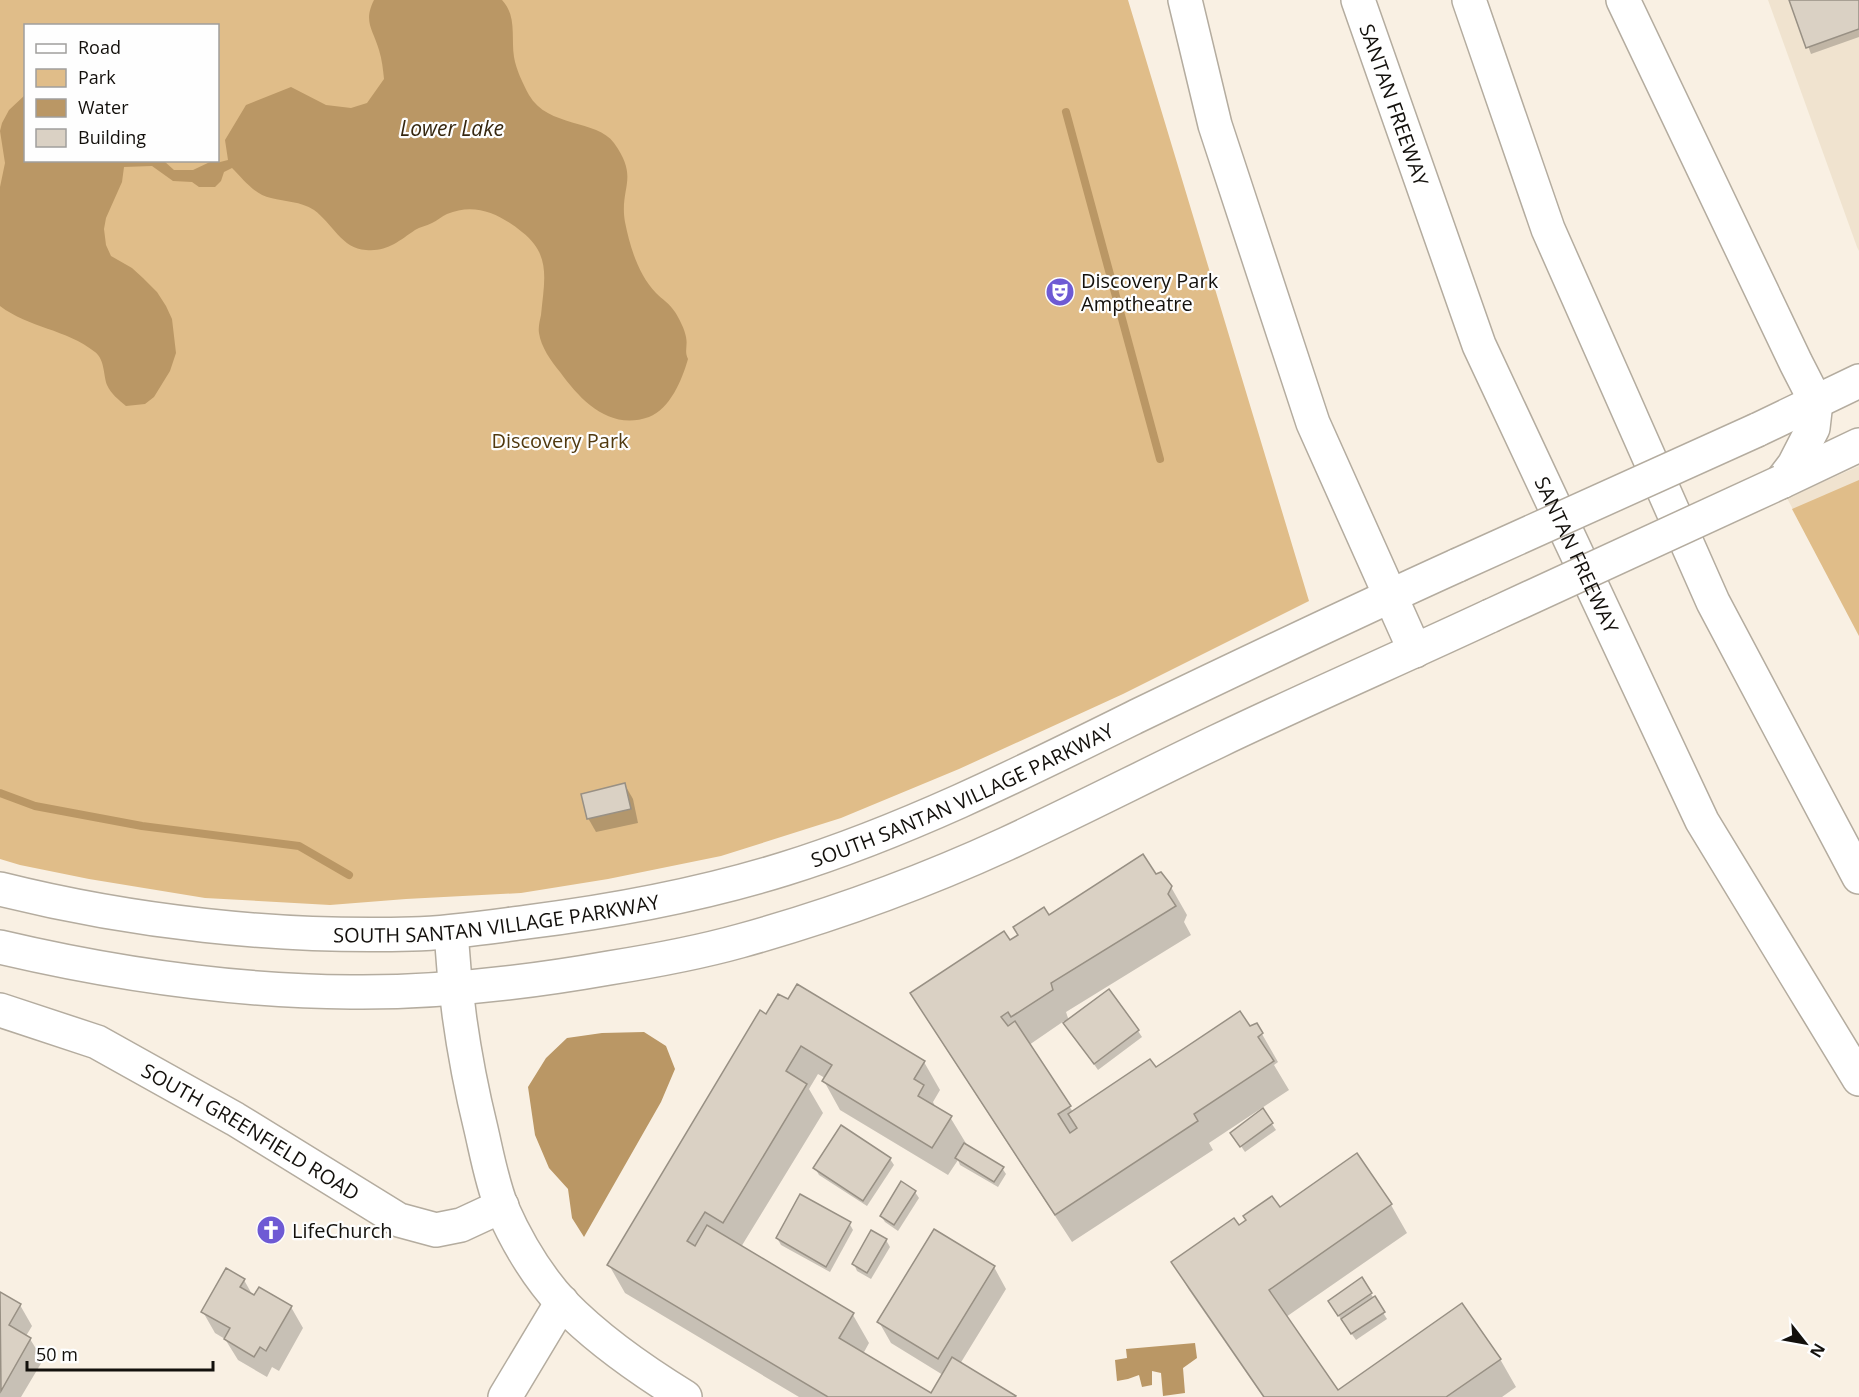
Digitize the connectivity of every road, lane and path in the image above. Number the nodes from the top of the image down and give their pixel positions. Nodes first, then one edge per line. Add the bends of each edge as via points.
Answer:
1 (1185, 0) edge
2 (1358, 0) edge
3 (1469, 0) edge
4 (1623, 0) edge
5 (1859, 381) edge
6 (1816, 402) junction
7 (1859, 445) edge
8 (1781, 482) junction
9 (1390, 596) junction
10 (1415, 651) junction
11 (1859, 877) edge
12 (0, 889) edge
13 (451, 932) junction
14 (0, 947) edge
15 (454, 989) junction
16 (0, 1010) edge
17 (1859, 1079) edge
18 (502, 1206) junction
19 (562, 1302) junction
20 (505, 1397) edge
21 (686, 1397) edge

1 - 9 main road via 1215,125 1313,423
2 - 17 main road, SANTAN FREEWAY via 1479,345 1702,821
3 - 11 main road via 1548,229 1703,580
4 - 6 main road
5 - 6 main road, SOUTH SANTAN VILLAGE PARKWAY
6 - 8 main road via 1813,428
6 - 9 main road, SOUTH SANTAN VILLAGE PARKWAY, bridge
7 - 8 main road
8 - 10 main road, bridge
9 - 10 main road
9 - 13 main road, SOUTH SANTAN VILLAGE PARKWAY via 1040,764 882,834 717,888 578,915
10 - 15 main road via 1004,845 854,905 739,942 655,960
12 - 13 main road, SOUTH SANTAN VILLAGE PARKWAY via 192,925 343,934
13 - 15 main road
14 - 15 main road via 123,972 208,983 352,992
15 - 18 main road via 475,1107
16 - 18 main road, SOUTH GREENFIELD ROAD via 97,1042 235,1119 399,1220 436,1230 461,1225
18 - 19 main road via 518,1240
19 - 20 main road
19 - 21 main road via 626,1359

